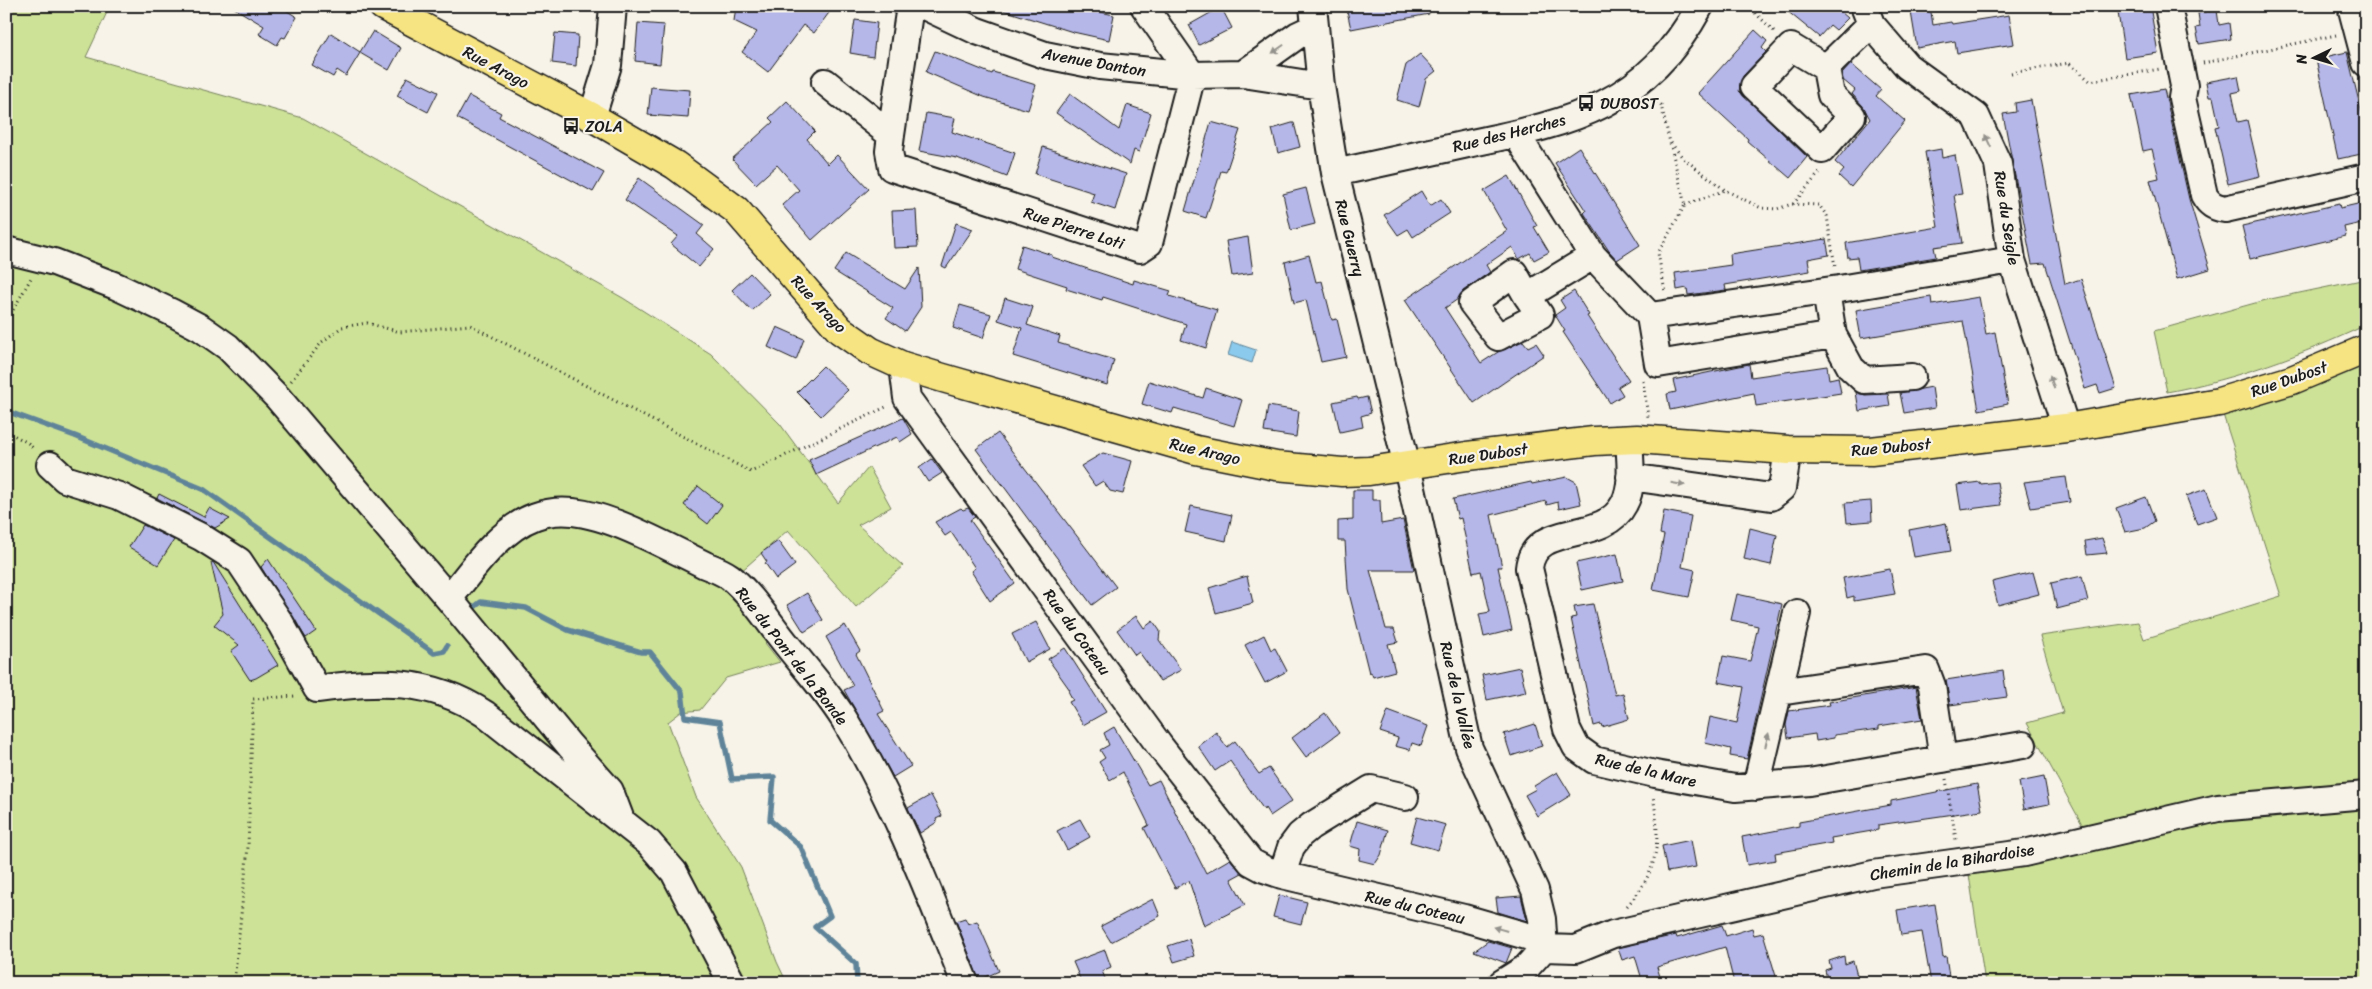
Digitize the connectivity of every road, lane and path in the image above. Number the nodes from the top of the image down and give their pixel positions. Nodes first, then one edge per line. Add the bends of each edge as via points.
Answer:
1 (383, 6) edge
2 (613, 6) edge
3 (910, 6) edge
4 (924, 6) edge
5 (1144, 6) edge
6 (1700, 6) edge
7 (1748, 6) edge
8 (2168, 6) edge
9 (2351, 6) edge
10 (408, 13) edge
11 (1867, 15) edge
12 (1314, 17) edge
13 (1791, 47) junction
14 (2365, 61) edge
15 (1826, 68) junction
16 (1243, 74) junction
17 (1192, 75) junction
18 (825, 82) dead end
19 (1638, 83) junction
20 (1321, 86) junction
21 (592, 117) junction
22 (1516, 134) junction
23 (891, 135) junction
24 (1669, 140) junction
25 (1822, 150) junction
26 (1334, 173) junction
27 (2366, 177) edge
28 (1726, 190) junction
29 (1792, 204) junction
30 (1685, 205) junction
31 (6, 250) edge
32 (1593, 256) junction
33 (2012, 260) junction
34 (54, 262) junction
35 (1832, 290) junction
36 (1527, 296) dead end
37 (1659, 315) junction
38 (6, 323) edge
39 (1832, 335) junction
40 (2366, 349) edge
41 (1658, 364) junction
42 (903, 366) junction
43 (1912, 377) dead end
44 (278, 398) junction
45 (907, 398) junction
46 (2066, 428) junction
47 (6, 431) edge
48 (1640, 440) junction
49 (1788, 450) junction
50 (50, 465) joint
51 (1406, 466) junction
52 (1630, 477) junction
53 (449, 599) junction
54 (1797, 613) dead end
55 (1779, 692) junction
56 (271, 697) dead end
57 (2023, 745) dead end
58 (1943, 759) junction
59 (1654, 774) junction
60 (1756, 787) junction
61 (2366, 795) edge
62 (1405, 797) dead end
63 (622, 823) junction
64 (1960, 863) junction
65 (1282, 875) junction
66 (1623, 910) dead end
67 (1544, 948) junction
68 (1528, 976) edge
69 (234, 983) edge
70 (732, 983) edge
71 (965, 983) edge
72 (1502, 983) edge

1 - 10 main road, Rue Arago
2 - 21 street via 608,65
3 - 23 street, Rue Pierre Loti
4 - 17 street, Avenue Danton via 977,30 1046,55 1100,66
5 - 17 street
6 - 19 street, Rue des Herches via 1674,47
7 - 13 path
8 - 27 street via 2184,86 2182,98 2208,202 2224,208
9 - 14 street
10 - 21 main road, Rue Arago
11 - 15 street, Rue du Seigle
33 -> 11 street, Rue du Seigle via 1998,164 1976,116 1907,66
12 -> 16 street via 1298,36
12 - 20 street, Rue Guerry
13 - 15 street
13 - 25 street via 1754,86
15 - 25 street via 1831,95 1852,116
16 - 17 street, Avenue Danton
16 - 20 street, Avenue Danton
17 - 23 street, Rue Pierre Loti via 1149,243 1140,249 892,168
18 - 23 street
19 - 22 street, Rue des Herches via 1595,110
19 - 24 path via 1661,105
20 - 26 street, Rue Guerry
21 - 42 main road, Rue Arago via 675,166 736,210 840,330 870,351
22 - 26 street, Rue des Herches
22 - 32 street
24 - 28 path via 1683,158
24 - 30 path
25 - 29 path via 1821,174
26 - 51 street, Rue Guerry
28 - 29 path via 1760,208 1777,209
28 - 30 path
29 - 35 path via 1819,205 1827,216
30 - 37 path via 1658,253
31 - 34 street
32 - 36 street
32 - 37 street
33 - 35 street
46 -> 33 street, Rue du Seigle
34 - 38 path via 35,271
34 - 44 street via 116,286 201,328 228,348
35 - 37 street
35 - 39 street
37 - 41 street
39 - 41 street
39 - 43 street via 1851,368 1864,380
40 - 46 main road, Rue Dubost via 2292,380 2219,402
41 - 48 path via 1642,376
42 - 45 street, Rue du Coteau
42 - 51 main road, Rue Arago via 1196,450 1267,464 1342,472
44 - 45 path via 322,342 342,327 367,323 400,332 470,324 751,472
44 - 53 street
45 - 65 street, Rue du Coteau via 1159,745 1245,857 1257,866
46 - 49 main road, Rue Dubost via 1871,451
47 - 50 path via 28,443
48 - 49 main road, Rue Dubost
48 - 51 main road, Rue Dubost via 1594,441
48 - 52 street, Rue de la Mare
52 -> 49 street via 1770,497 1782,488
50 - 63 street via 66,479 119,496 201,537 239,561 281,624 317,689 394,682 455,698 485,714
51 - 67 street, Rue de la Vallée via 1469,748 1535,890
52 - 59 street, Rue de la Mare via 1624,504 1609,522 1541,544 1530,559 1530,568 1568,729 1576,747 1594,760
53 - 63 street via 610,791
53 - 71 street, Rue du Pont de la Bonde via 491,548 514,527 538,514 558,510 584,512 616,521 730,577 823,691 867,758 902,827
54 - 55 street
55 - 58 street via 1926,670 1930,675
60 -> 55 street
56 - 69 path via 253,699 248,847
57 - 58 street, Rue de la Mare
58 - 60 street, Rue de la Mare via 1809,782
58 - 64 path
59 - 60 street, Rue de la Mare via 1723,787
59 - 66 path via 1652,788 1658,836 1655,858 1640,892
61 - 64 street, Chemin de la Bihardoise via 2218,808 2024,853
62 - 65 street via 1371,788 1311,826 1291,847
63 - 70 street via 649,843 674,872
64 - 67 street, Chemin de la Bihardoise via 1873,874 1613,934 1576,949
67 -> 65 street, Rue du Coteau via 1530,937 1464,918
67 - 68 street
68 - 72 street

